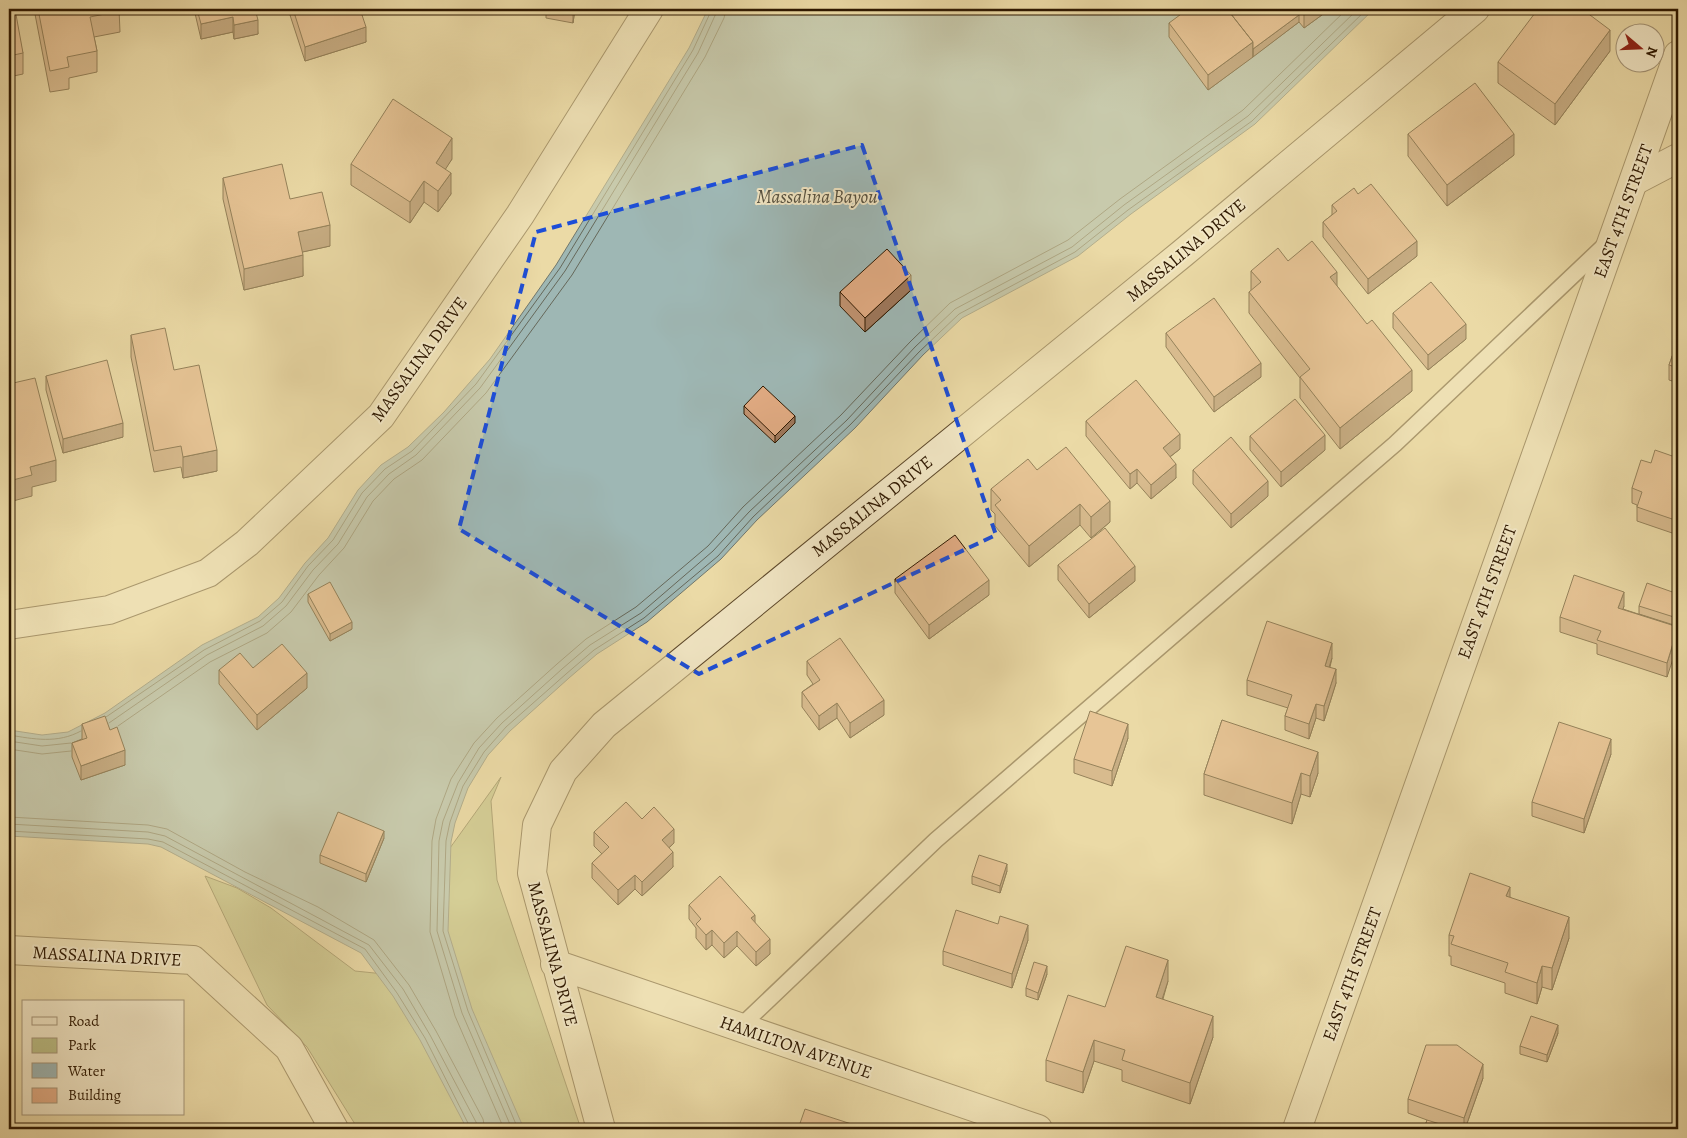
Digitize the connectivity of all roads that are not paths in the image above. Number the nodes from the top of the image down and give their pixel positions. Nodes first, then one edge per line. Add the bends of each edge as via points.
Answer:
1 (649, 9) edge
2 (1475, 9) edge
3 (1678, 55) edge
4 (1678, 158) edge
5 (1634, 181) junction
6 (1614, 237) junction
7 (9, 625) edge
8 (9, 950) edge
9 (555, 964) junction
10 (740, 1028) junction
11 (334, 1129) edge
12 (601, 1129) edge
13 (1038, 1129) edge
14 (1297, 1129) edge

1 - 7 street, MASSALINA DRIVE via 520,215 381,416 247,543 208,573 109,610
2 - 9 street, MASSALINA DRIVE via 1183,253 604,725 563,771 537,825 532,873
3 - 5 street, EAST 4TH STREET
4 - 5 street
5 - 6 street, EAST 4TH STREET
6 - 10 lane via 1395,444 936,840
6 - 14 street, EAST 4TH STREET
8 - 11 street, MASSALINA DRIVE via 193,960 289,1048
9 - 10 street, HAMILTON AVENUE
9 - 12 street, MASSALINA DRIVE
10 - 13 street, HAMILTON AVENUE

